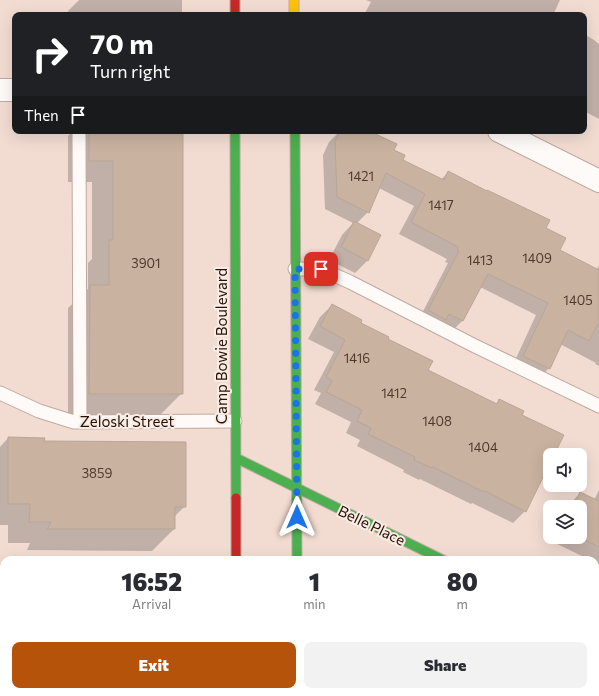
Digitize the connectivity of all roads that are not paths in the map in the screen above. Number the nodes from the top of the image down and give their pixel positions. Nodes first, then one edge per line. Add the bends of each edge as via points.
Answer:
1 (235, 0) edge
2 (294, 0) edge
3 (235, 12) edge
4 (294, 12) edge
5 (0, 90) edge
6 (12, 90) edge
7 (79, 134) edge
8 (235, 134) edge
9 (295, 134) edge
10 (504, 134) edge
11 (599, 181) edge
12 (295, 269) junction
13 (0, 393) edge
14 (599, 406) edge
15 (235, 421) junction
16 (80, 422) junction
17 (236, 458) junction
18 (296, 488) junction
19 (236, 556) edge
20 (297, 556) edge
21 (435, 556) edge

1 - 3 main road
2 - 4 main road
5 - 6 street
7 - 16 lane
8 - 15 main road, Camp Bowie Boulevard
9 - 12 main road
10 - 11 street
12 - 14 lane via 321,269 350,282
12 - 18 main road
13 - 16 lane, Zeloski Street via 40,411
15 - 16 lane, Zeloski Street
15 - 17 main road, Camp Bowie Boulevard
17 - 18 main road, Belle Place
17 - 19 main road, Camp Bowie Boulevard
18 - 20 main road
18 - 21 main road, Belle Place

